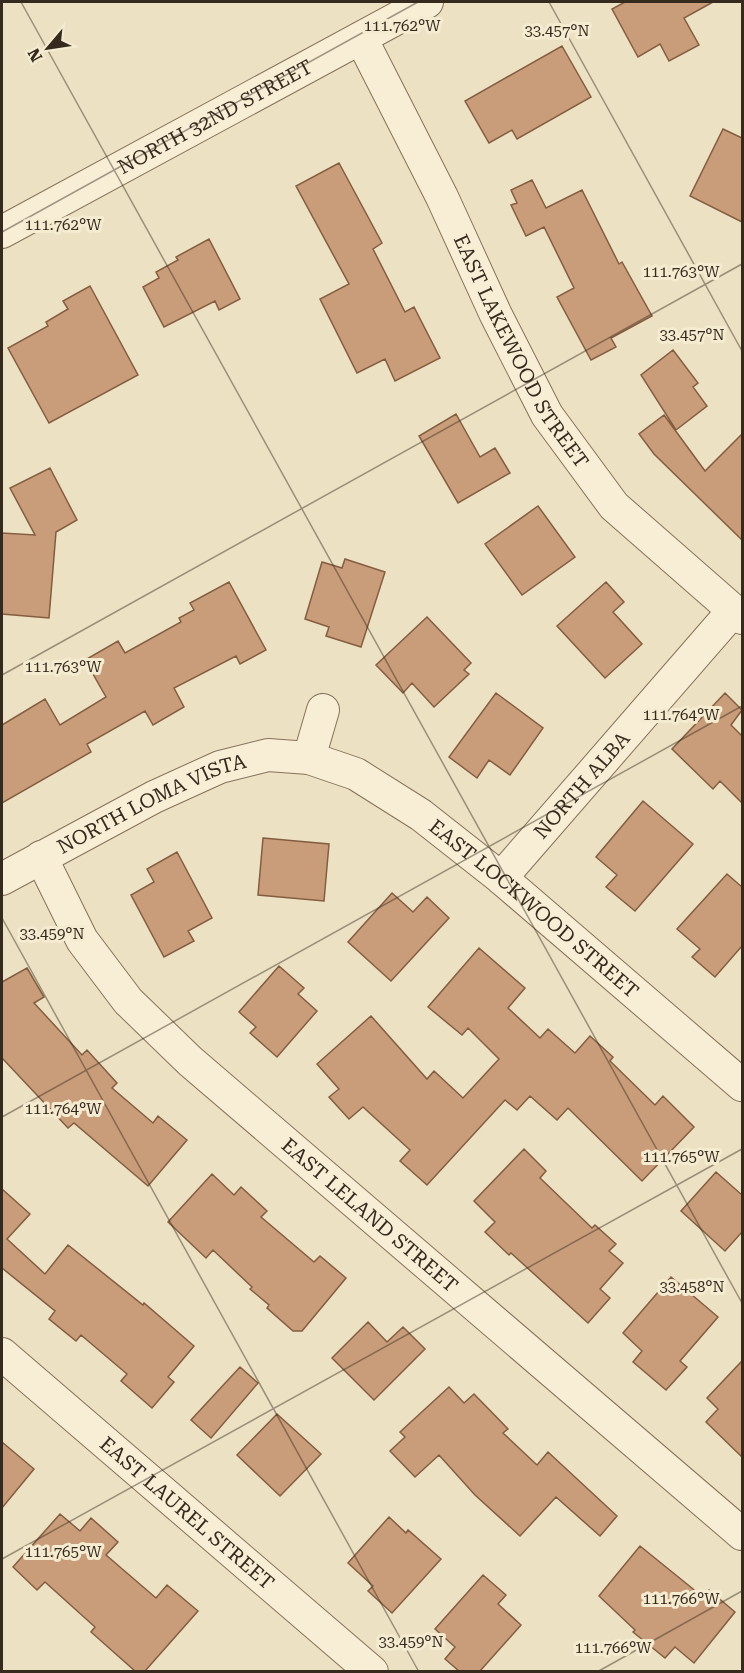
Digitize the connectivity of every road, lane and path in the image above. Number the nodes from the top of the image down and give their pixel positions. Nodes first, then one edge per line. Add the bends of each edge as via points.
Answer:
1 (427, 2) edge
2 (360, 38) junction
3 (2, 232) edge
4 (738, 614) edge
5 (323, 710) dead end
6 (309, 758) junction
7 (41, 857) junction
8 (501, 878) junction
9 (2, 879) edge
10 (742, 1085) edge
11 (2, 1354) edge
12 (742, 1534) edge
13 (372, 1671) edge

1 - 2 street, NORTH 32ND STREET
2 - 3 street, NORTH 32ND STREET
2 - 4 street, EAST LAKEWOOD STREET via 547,415 614,506
4 - 8 street, NORTH ALBA
5 - 6 street
6 - 7 street, NORTH LOMA VISTA via 268,755 220,767 154,796
6 - 8 street, EAST LOCKWOOD STREET via 356,774 421,814
7 - 9 street, NORTH LOMA VISTA
7 - 12 street, EAST LELAND STREET via 82,940 128,1001 182,1054
8 - 10 street, EAST LOCKWOOD STREET
11 - 13 street, EAST LAUREL STREET

